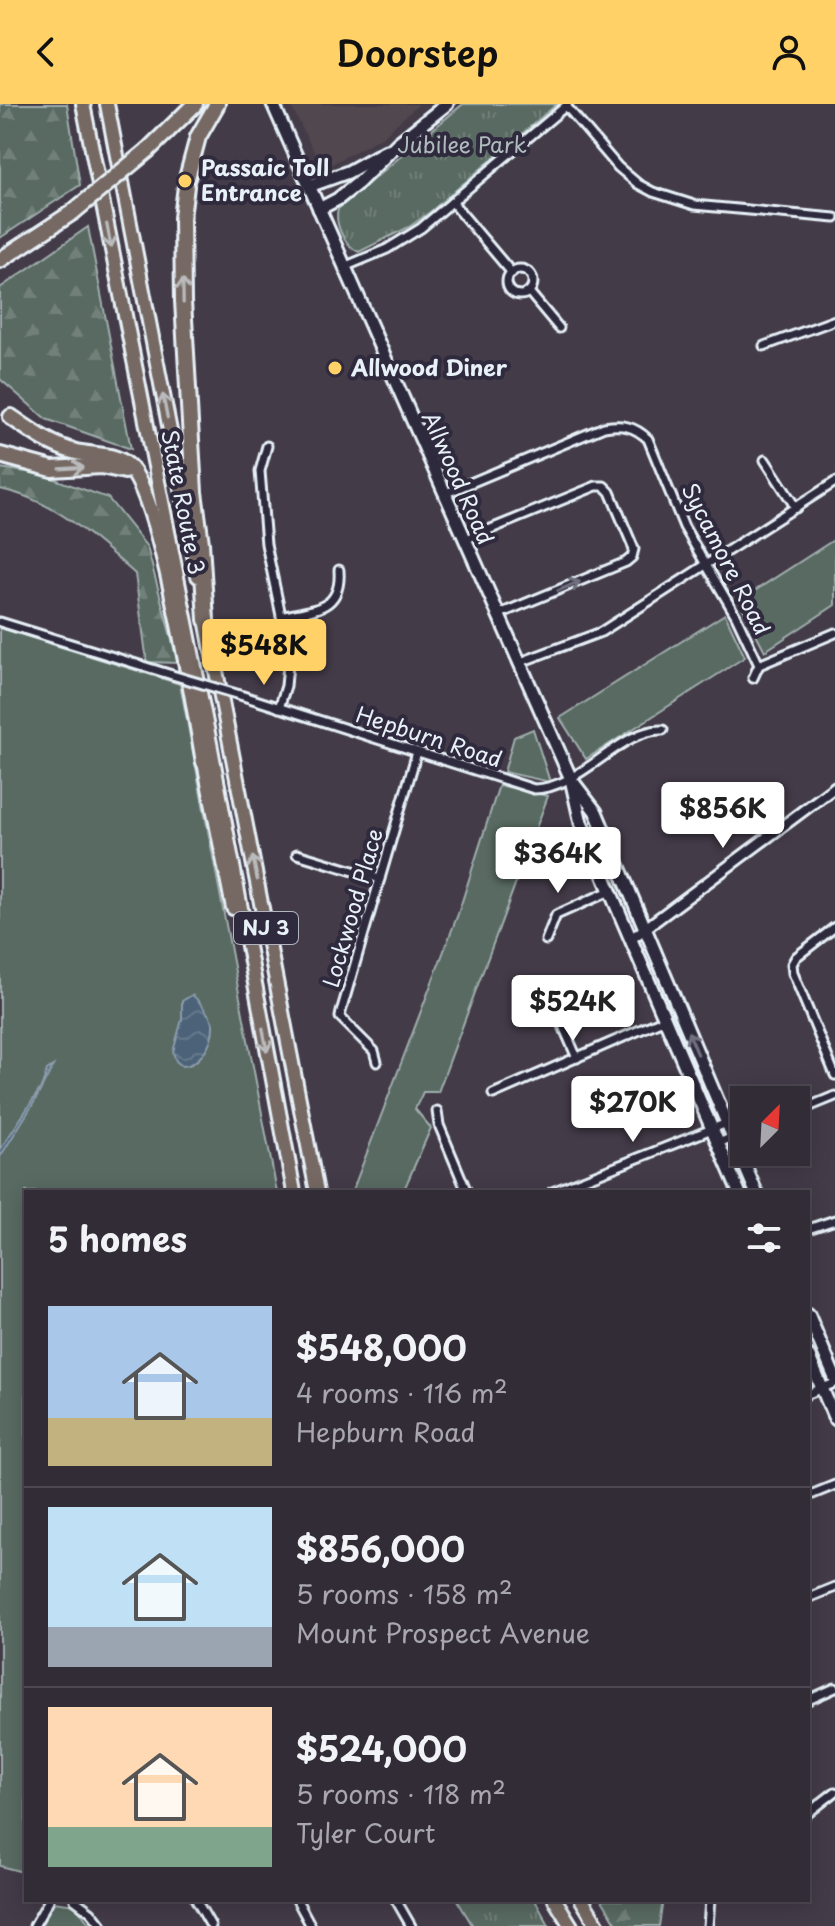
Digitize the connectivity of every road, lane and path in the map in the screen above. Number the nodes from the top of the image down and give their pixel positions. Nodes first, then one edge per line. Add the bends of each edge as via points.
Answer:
1 (83, 104) edge
2 (107, 104) edge
3 (192, 104) edge
4 (217, 104) edge
5 (273, 104) edge
6 (447, 104) edge
7 (567, 105) edge
8 (393, 147) junction
9 (309, 186) junction
10 (452, 202) junction
11 (319, 209) junction
12 (835, 218) edge
13 (0, 260) edge
14 (344, 267) junction
15 (512, 273) junction
16 (529, 292) junction
17 (835, 320) edge
18 (559, 328) dead end
19 (764, 346) dead end
20 (5, 412) edge
21 (267, 446) dead end
22 (0, 455) edge
23 (765, 460) dead end
24 (835, 482) edge
25 (139, 483) junction
26 (444, 494) junction
27 (796, 508) junction
28 (464, 540) junction
29 (707, 565) junction
30 (339, 570) dead end
31 (497, 615) junction
32 (281, 617) junction
33 (206, 620) junction
34 (0, 622) edge
35 (835, 633) edge
36 (518, 663) junction
37 (759, 665) junction
38 (753, 678) dead end
39 (279, 708) junction
40 (663, 730) dead end
41 (417, 752) junction
42 (204, 762) joint
43 (571, 779) junction
44 (835, 787) edge
45 (297, 854) dead end
46 (380, 879) junction
47 (610, 891) junction
48 (835, 927) edge
49 (645, 929) junction
50 (631, 939) junction
51 (546, 940) dead end
52 (258, 1001) junction
53 (553, 1003) dead end
54 (665, 1019) junction
55 (577, 1058) junction
56 (377, 1062) dead end
57 (835, 1075) edge
58 (493, 1094) dead end
59 (835, 1096) edge
60 (810, 1106) edge
61 (437, 1111) dead end
62 (727, 1123) junction
63 (730, 1126) edge
64 (712, 1130) junction
65 (730, 1138) edge
66 (718, 1143) junction
67 (748, 1166) edge
68 (294, 1190) edge
69 (317, 1190) edge
70 (466, 1190) edge
71 (557, 1190) edge
72 (738, 1190) edge
73 (755, 1190) edge
74 (835, 1220) edge
75 (810, 1228) edge
76 (810, 1319) edge
77 (810, 1360) edge
78 (835, 1380) edge
79 (822, 1388) junction
80 (810, 1393) edge
81 (835, 1419) edge
82 (835, 1485) edge
83 (810, 1495) edge
84 (835, 1587) edge
85 (810, 1597) edge
86 (835, 1688) edge
87 (810, 1699) edge
88 (835, 1792) edge
89 (810, 1811) edge
90 (48, 1902) edge
91 (78, 1902) edge
92 (197, 1902) edge
93 (298, 1902) edge
94 (397, 1902) edge
95 (556, 1902) edge
96 (583, 1902) edge
97 (710, 1902) edge
98 (34, 1926) edge
99 (102, 1926) edge
100 (211, 1926) edge
101 (311, 1926) edge
102 (411, 1926) edge
103 (571, 1926) edge
104 (598, 1926) edge
105 (708, 1926) edge

1 -> 52 highway, State Route 3 / NJ 3
33 -> 2 highway, State Route 3 / NJ 3
3 - 13 highway, bridge via 152,146 73,212
33 -> 4 highway via 194,492 182,218 198,137
5 - 9 main road, Allwood Road
6 - 8 main road
7 - 10 street
7 - 12 street via 627,175 667,198
8 - 9 main road
8 - 11 main road via 358,183
9 - 11 main road, Allwood Road
10 - 14 street via 400,242
10 - 15 street
11 - 14 main road, Allwood Road
14 - 26 main road, Allwood Road
15 - 16 street via 528,273 533,284
15 - 16 street via 511,291
16 - 18 street
17 - 19 street
20 - 25 highway via 59,446 121,461
21 - 32 street via 260,471 266,544
22 -> 25 highway via 52,469 118,468
23 - 27 street
24 - 27 street
25 - 42 highway via 166,570
26 - 28 main road, Allwood Road
26 - 29 street, Sycamore Road via 596,430 625,425 648,439 684,527
27 - 29 street
28 - 31 main road, Allwood Road
31 -> 28 street via 632,557 634,549 610,492 596,486
29 - 36 street via 601,632
29 - 37 street, Sycamore Road
30 - 32 street via 340,587 332,600
31 - 36 main road, Allwood Road
32 - 39 street via 290,665
69 -> 33 highway, State Route 3 / NJ 3
34 - 39 street, Hepburn Road, bridge
35 - 37 street
36 - 43 main road, Allwood Road
37 - 38 street, Sycamore Road
39 - 41 street, Hepburn Road
40 - 43 street, Hepburn Road via 643,732
41 - 43 street, Hepburn Road via 534,789
41 - 46 street, Lockwood Place
42 - 52 highway via 229,894
43 - 47 main road, Allwood Road via 581,823
43 - 49 main road, Allwood Road via 596,812
44 - 49 street
45 - 46 street
46 - 56 street, Lockwood Place via 340,1017 374,1051
47 - 50 main road, Allwood Road
47 - 51 street via 556,915
48 - 57 street via 792,964
49 - 50 street
62 -> 49 main road, Allwood Road
50 - 54 main road, Allwood Road
52 -> 68 highway, State Route 3 / NJ 3
53 - 55 street
54 - 55 street
54 - 64 main road, Allwood Road
55 - 58 street
59 - 60 street
61 - 70 street
62 - 63 main road, Allwood Road
62 - 64 street
64 - 66 main road, Allwood Road
64 - 71 street
65 - 66 street
66 - 72 main road, Allwood Road
67 - 73 main road, Allwood Road
74 - 75 street
76 - 78 main road
77 - 79 main road
78 - 79 street
79 - 80 street
79 - 81 main road
82 - 83 street
84 - 85 street
86 - 87 street
88 - 89 street
90 - 98 street
91 - 99 street
92 - 100 street
93 - 101 street
94 - 102 street
95 - 103 highway
96 - 104 highway
97 - 105 street

